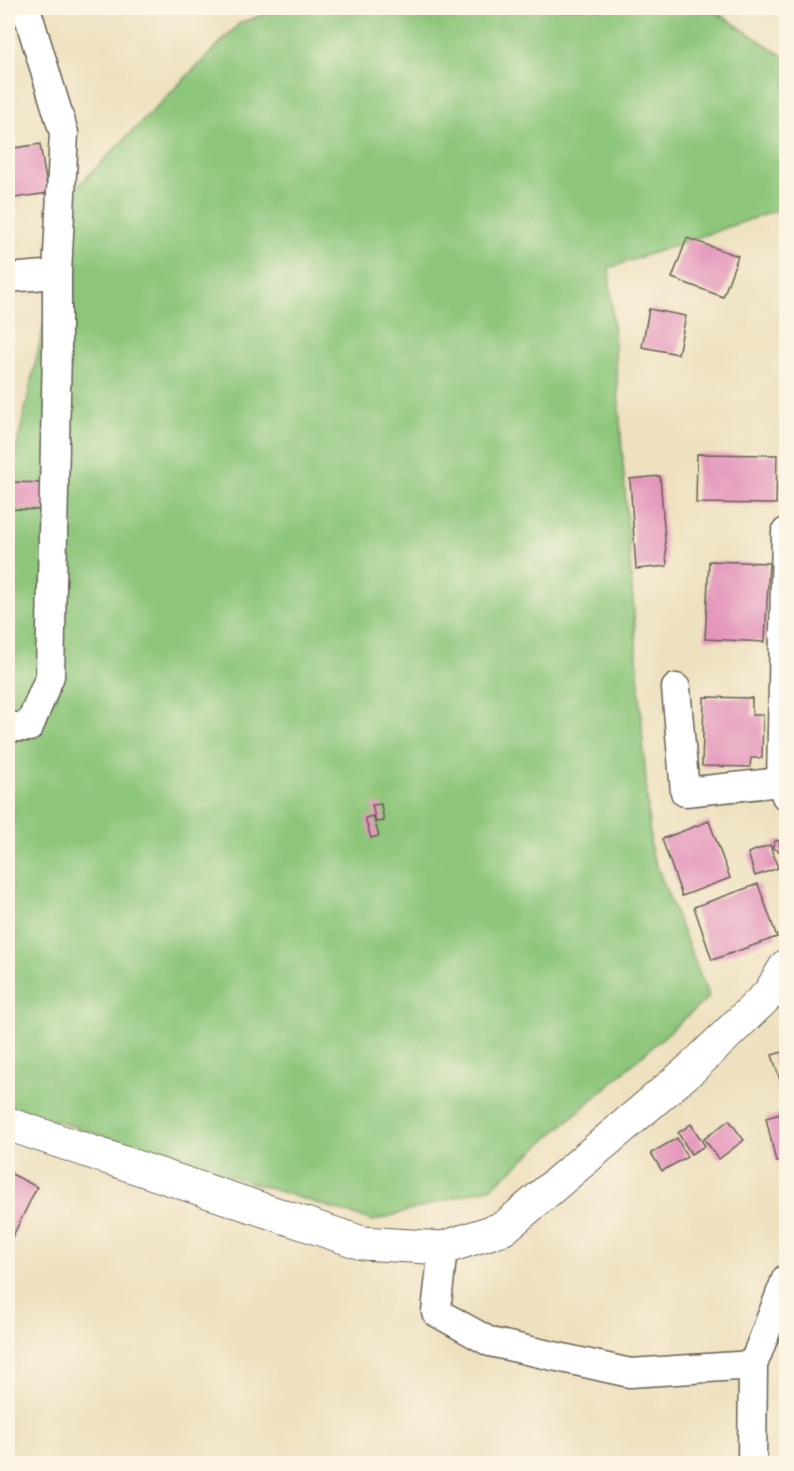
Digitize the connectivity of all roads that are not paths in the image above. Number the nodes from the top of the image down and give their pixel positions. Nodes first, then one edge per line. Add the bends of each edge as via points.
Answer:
1 (26, 8) edge
2 (57, 274) junction
3 (8, 278) edge
4 (786, 532) edge
5 (786, 574) edge
6 (676, 688) dead end
7 (8, 727) edge
8 (784, 789) edge
9 (786, 970) edge
10 (8, 1124) edge
11 (443, 1248) junction
12 (786, 1280) edge
13 (753, 1365) junction
14 (752, 1464) edge

1 - 2 street via 64,133
2 - 3 street
2 - 7 street via 50,676 30,727
4 - 5 street
5 - 8 street
6 - 8 street via 685,792
9 - 11 street via 770,994 692,1068 504,1228
10 - 11 street via 362,1243
11 - 13 street via 436,1312 490,1342 630,1373
12 - 13 street
13 - 14 street

